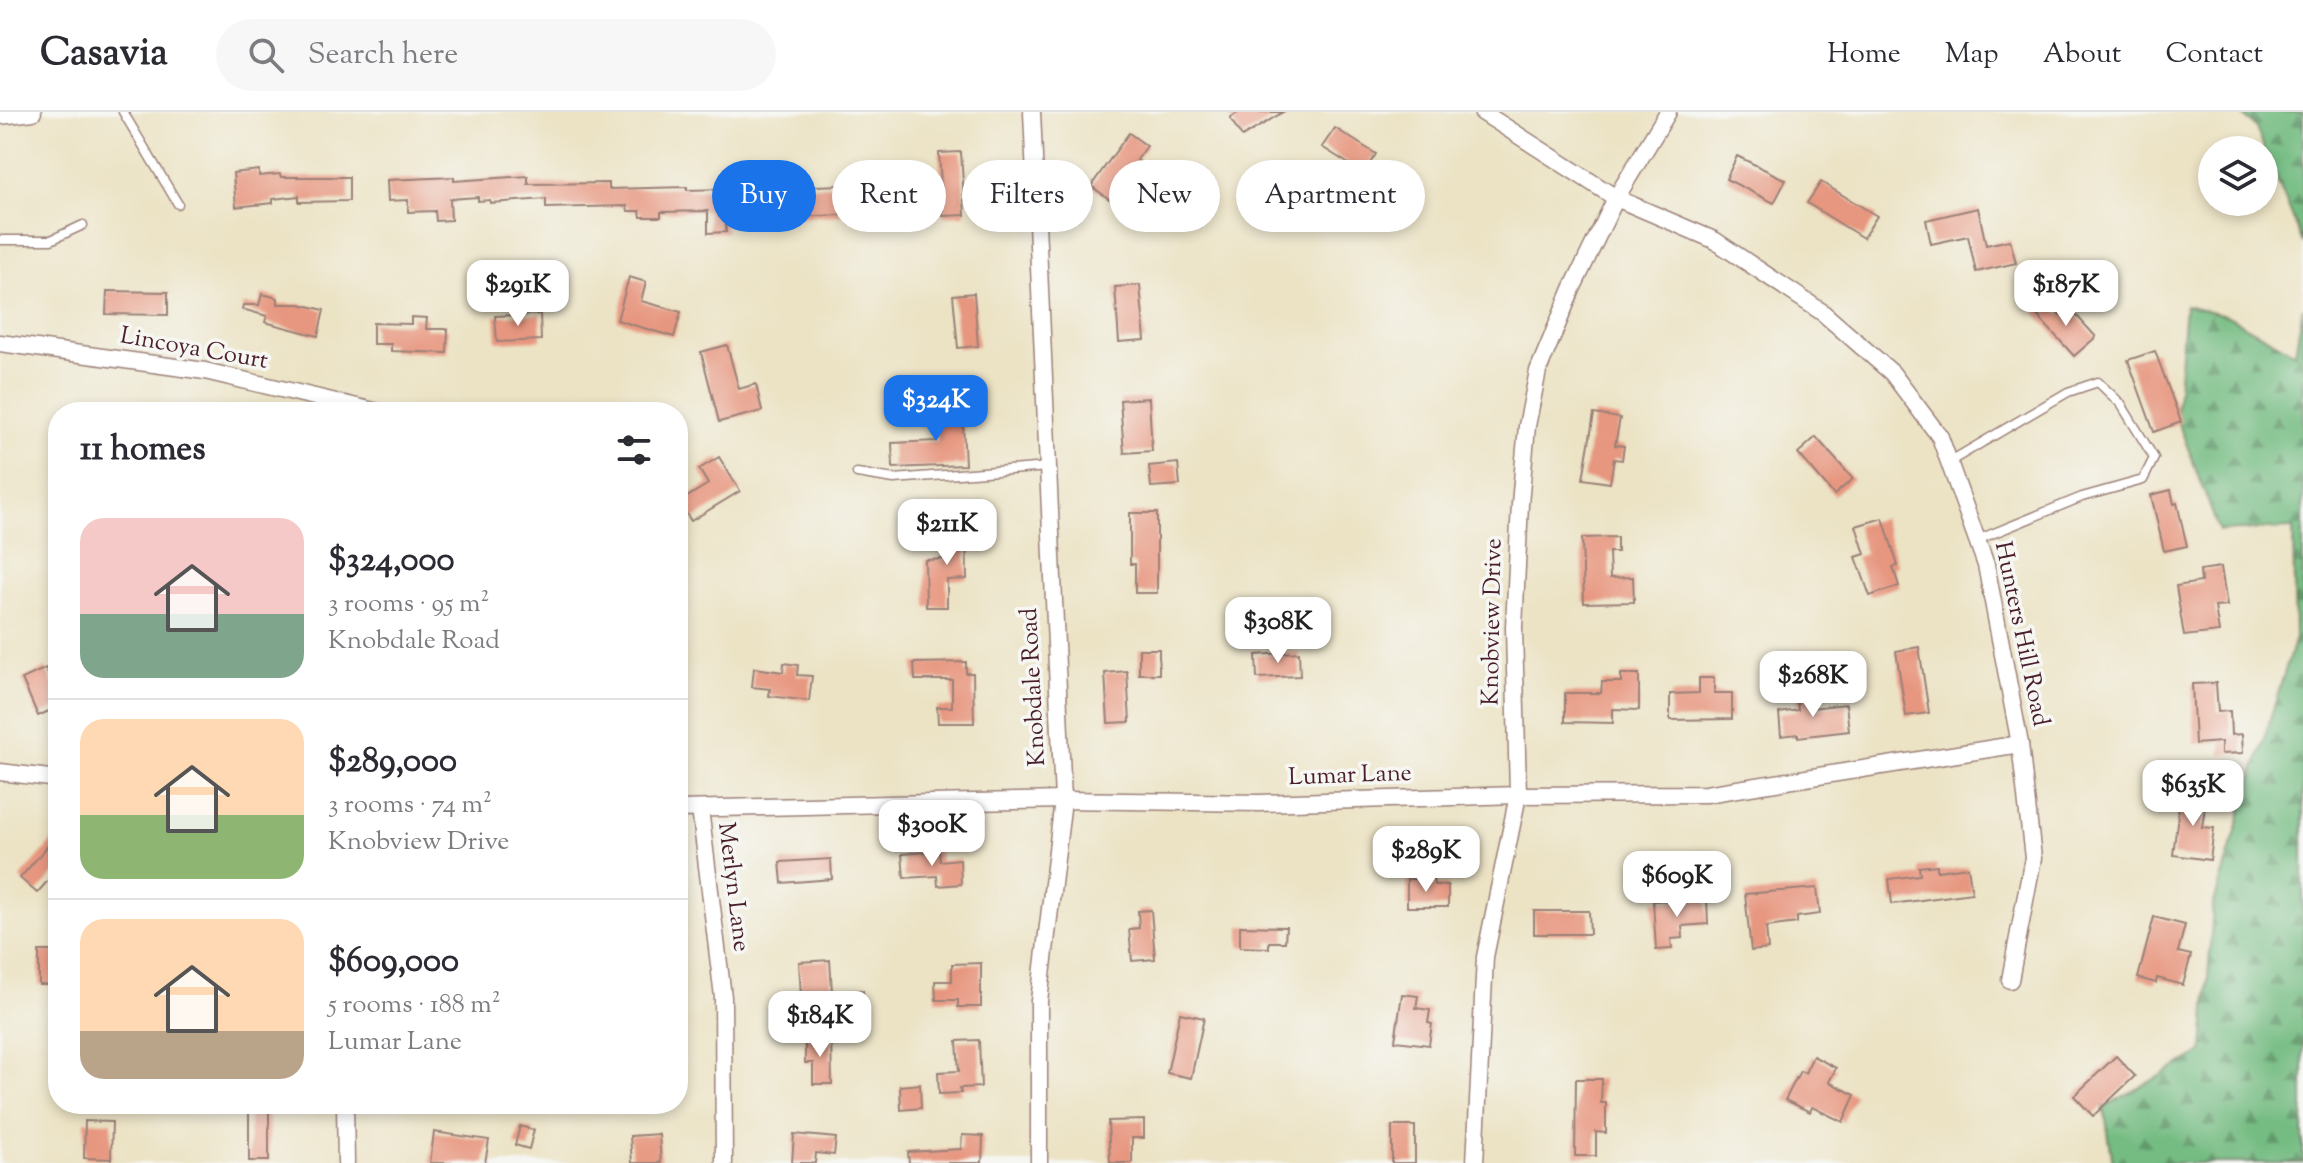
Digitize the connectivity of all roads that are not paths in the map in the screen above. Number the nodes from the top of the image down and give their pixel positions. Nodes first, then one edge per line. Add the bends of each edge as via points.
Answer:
1 (33, 112) edge
2 (123, 112) edge
3 (1032, 112) edge
4 (1482, 112) edge
5 (1668, 112) edge
6 (0, 116) edge
7 (1616, 198) junction
8 (178, 204) dead end
9 (83, 225) dead end
10 (0, 240) edge
11 (0, 343) edge
12 (336, 402) edge
13 (1949, 462) junction
14 (1048, 467) junction
15 (857, 473) dead end
16 (1977, 540) junction
17 (2020, 744) junction
18 (0, 772) edge
19 (48, 778) edge
20 (1518, 795) junction
21 (1063, 800) junction
22 (688, 809) edge
23 (700, 809) junction
24 (2010, 980) dead end
25 (345, 1114) edge
26 (346, 1163) edge
27 (724, 1163) edge
28 (1039, 1163) edge
29 (1475, 1163) edge

1 - 6 street
2 - 8 lane
3 - 14 street, Knobdale Road
4 - 7 street, Hunters Hill Road
5 - 7 street, Knobview Drive
7 - 13 street, Hunters Hill Road via 1714,240 1822,312 1892,373 1940,437
7 - 20 street, Knobview Drive via 1538,371 1527,426 1514,627
9 - 10 lane via 51,240
11 - 12 street, Lincoya Court via 205,371
13 - 16 street, Hunters Hill Road
13 - 16 lane via 2068,392 2098,382 2121,404 2154,458 2143,480 2082,497
14 - 15 lane via 894,479
14 - 21 street, Knobdale Road
16 - 17 street, Hunters Hill Road
17 - 20 street, Lumar Lane via 1706,794
17 - 24 street, Hunters Hill Road via 2033,858
18 - 19 street
20 - 21 street, Lumar Lane via 1259,803
20 - 29 street, Knobview Drive via 1485,957
21 - 23 street, Lumar Lane
21 - 28 street, Knobdale Road via 1039,1001
22 - 23 street, Lumar Lane
23 - 27 street, Merlyn Lane via 723,997
25 - 26 street

